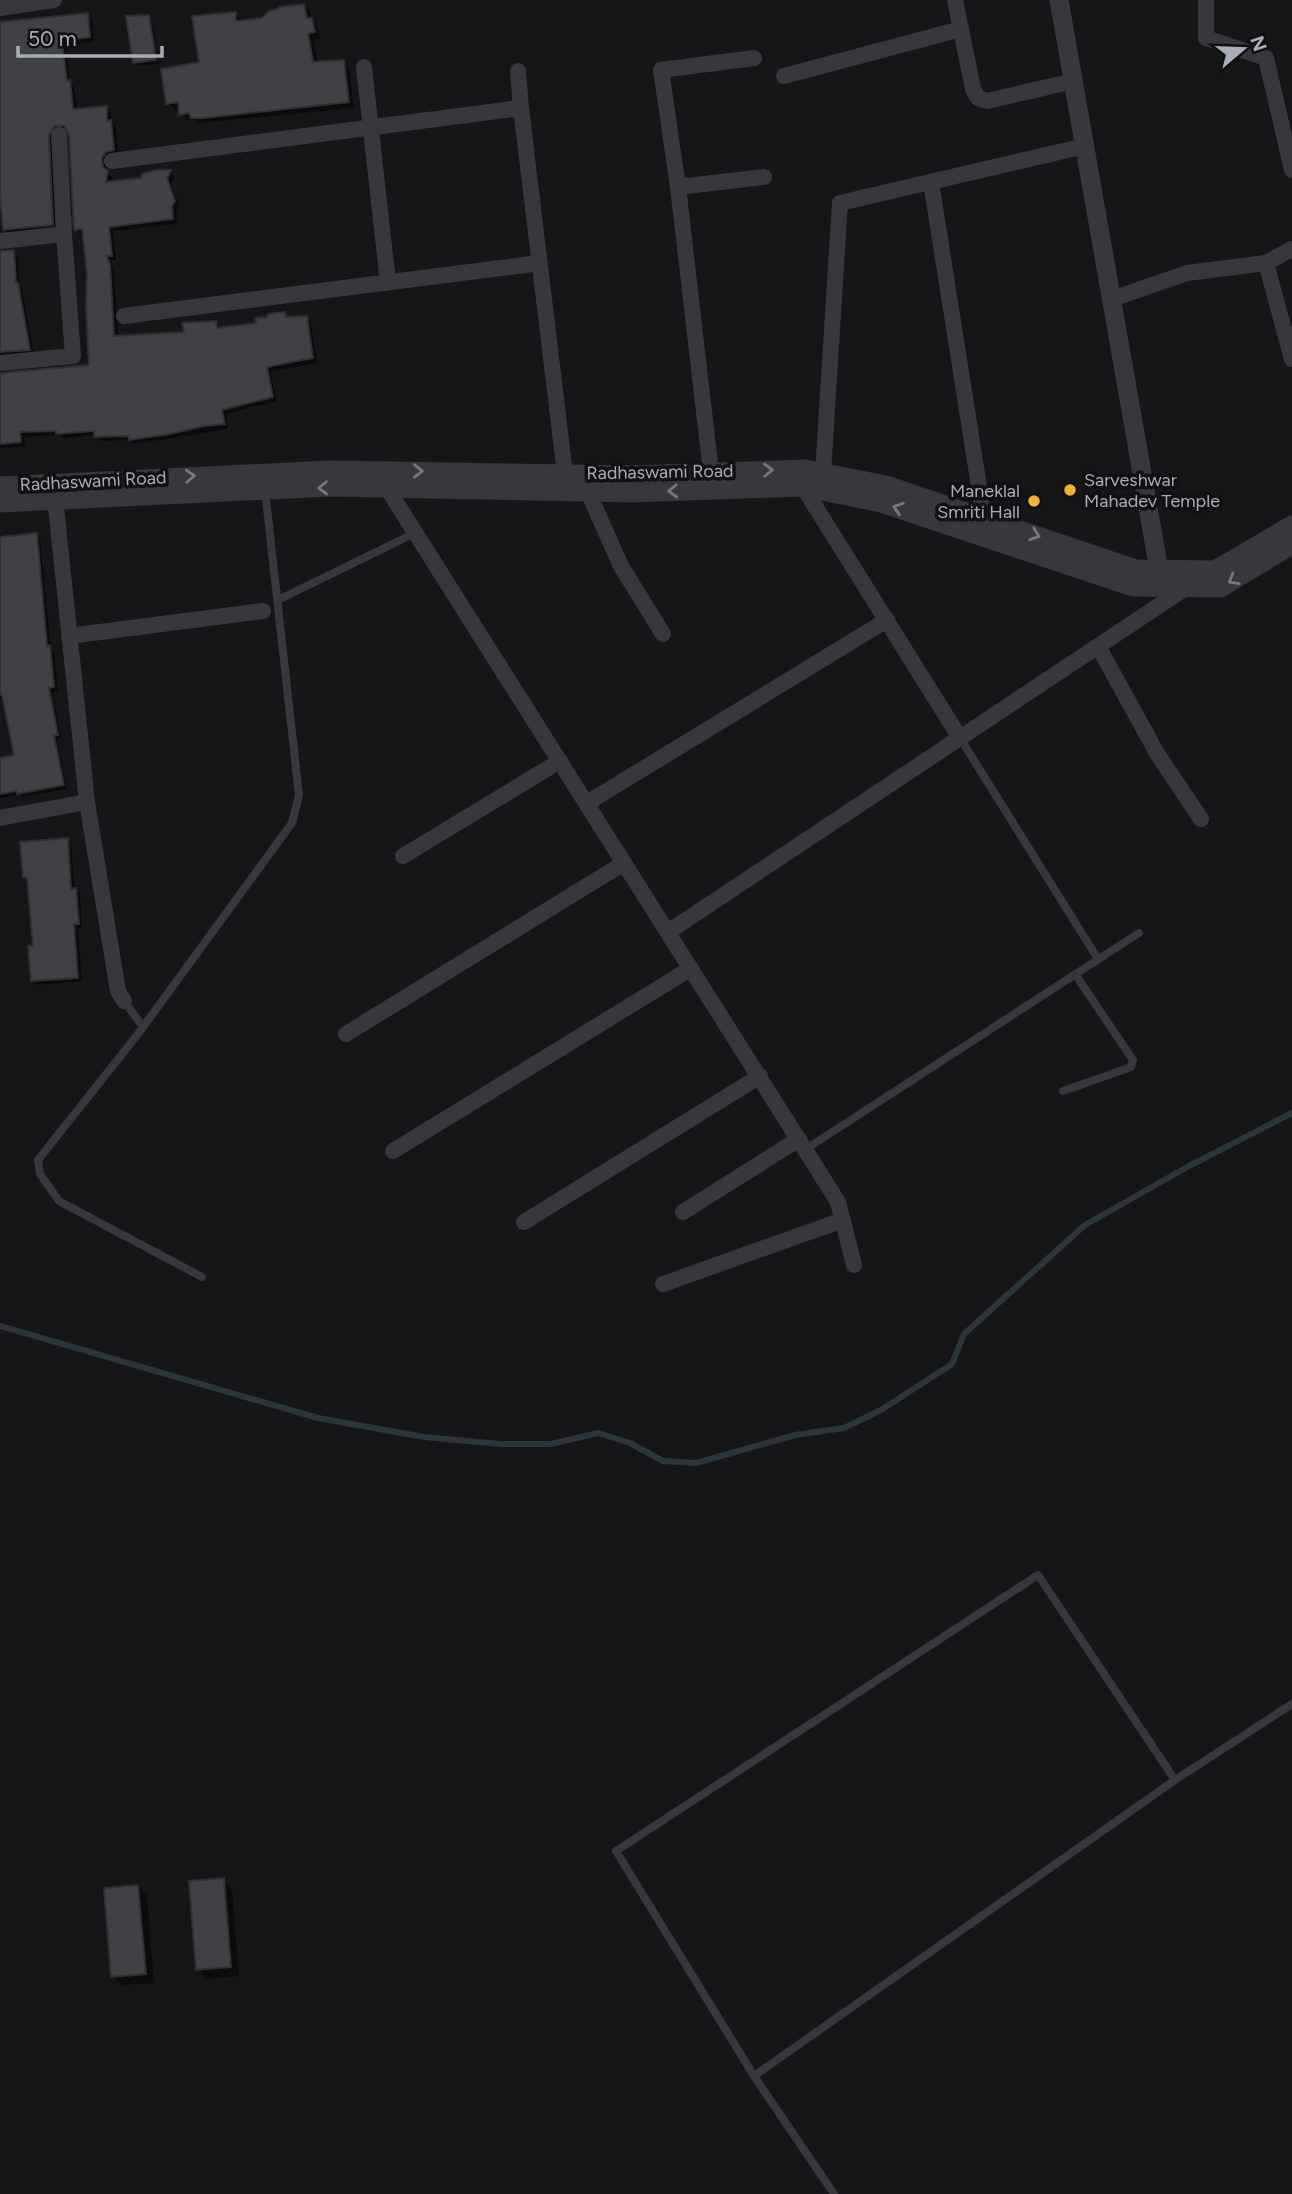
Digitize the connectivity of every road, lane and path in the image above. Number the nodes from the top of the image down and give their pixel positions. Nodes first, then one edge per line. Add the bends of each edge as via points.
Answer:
1 (54, 0) edge
2 (955, 0) edge
3 (1059, 0) edge
4 (1206, 0) edge
5 (0, 8) edge
6 (961, 29) junction
7 (754, 58) dead end
8 (364, 66) dead end
9 (518, 71) dead end
10 (784, 76) dead end
11 (1074, 81) junction
12 (521, 108) junction
13 (370, 128) junction
14 (59, 135) dead end
15 (1085, 146) junction
16 (112, 161) dead end
17 (1292, 170) edge
18 (764, 177) dead end
19 (930, 182) junction
20 (678, 187) junction
21 (64, 234) junction
22 (0, 241) edge
23 (1292, 249) edge
24 (540, 263) junction
25 (1266, 263) junction
26 (388, 282) junction
27 (1112, 299) junction
28 (124, 316) dead end
29 (1292, 359) edge
30 (0, 363) edge
31 (711, 472) junction
32 (823, 473) junction
33 (565, 474) junction
34 (0, 486) edge
35 (803, 487) junction
36 (387, 488) junction
37 (265, 490) junction
38 (54, 491) junction
39 (588, 492) junction
40 (0, 503) edge
41 (984, 518) junction
42 (1292, 525) edge
43 (415, 533) junction
44 (1292, 545) edge
45 (1159, 570) junction
46 (1187, 587) junction
47 (278, 600) junction
48 (262, 611) dead end
49 (887, 620) junction
50 (663, 634) dead end
51 (69, 636) junction
52 (1098, 646) junction
53 (960, 738) junction
54 (560, 761) junction
55 (87, 802) junction
56 (587, 803) junction
57 (0, 818) edge
58 (1201, 819) dead end
59 (403, 856) dead end
60 (624, 863) junction
61 (668, 932) junction
62 (1139, 933) dead end
63 (1098, 959) junction
64 (690, 969) junction
65 (1075, 974) junction
66 (124, 1001) joint
67 (143, 1027) junction
68 (346, 1034) dead end
69 (760, 1076) junction
70 (1063, 1091) dead end
71 (802, 1144) junction
72 (393, 1151) dead end
73 (683, 1212) dead end
74 (843, 1220) junction
75 (524, 1222) dead end
76 (854, 1265) dead end
77 (202, 1277) dead end
78 (663, 1284) dead end
79 (1292, 1704) edge
80 (1175, 1780) junction
81 (754, 2076) junction
82 (834, 2194) edge

1 - 5 street
2 - 6 street
3 - 11 street
4 - 17 street via 1206,38 1266,58
6 - 10 street
6 - 11 street via 978,98 988,101
7 - 20 street via 661,70
8 - 13 street
9 - 12 street
11 - 15 street
12 - 13 street
12 - 24 street
13 - 16 street
13 - 26 street
14 - 21 street
15 - 19 street
15 - 27 street
18 - 20 street
19 - 32 street via 840,203
19 - 41 street
20 - 31 street
21 - 22 street
21 - 30 street via 74,356
23 - 25 street
24 - 26 street
24 - 33 street
25 - 27 street via 1187,273
25 - 29 street
26 - 28 street
27 - 45 street
31 -> 32 street, Radhaswami Road via 805,469
31 - 33 street, Radhaswami Road
32 - 41 street, Radhaswami Road via 886,485
38 -> 33 street, Radhaswami Road via 329,470
34 - 38 street, Radhaswami Road
35 -> 39 street, Radhaswami Road
46 -> 35 street, Radhaswami Road via 1133,587 881,503
35 - 49 street
36 -> 37 street, Radhaswami Road
36 - 39 street, Radhaswami Road
36 - 43 street
37 - 38 street, Radhaswami Road
37 - 47 lane
38 - 40 street, Radhaswami Road
38 - 51 street
39 - 50 street via 621,566
41 -> 45 street, Radhaswami Road via 1136,569
42 - 45 street, Radhaswami Road via 1215,570
43 - 47 lane
43 - 54 street
44 -> 46 street, Radhaswami Road via 1220,588
46 - 52 street
47 - 67 lane via 299,795 292,823
48 - 51 street
49 - 53 street
49 - 56 street
51 - 55 street
52 - 53 street
52 - 58 street via 1158,755
53 - 61 street
53 - 63 lane
54 - 56 street
54 - 59 street
55 - 57 street
55 - 66 street via 118,991
56 - 60 street
60 - 61 street
60 - 68 street
61 - 64 street
62 - 63 lane
63 - 65 lane
64 - 69 street
64 - 72 street
65 - 70 lane via 1133,1060 1131,1067
65 - 71 lane
66 - 67 lane
67 - 77 lane via 38,1160 40,1174 59,1201
69 - 71 street
69 - 75 street
71 - 73 street
71 - 74 street via 838,1202
74 - 76 street
74 - 78 street
79 - 80 lane
80 - 81 lane
80 - 81 lane via 1038,1575 616,1851
81 - 82 lane

